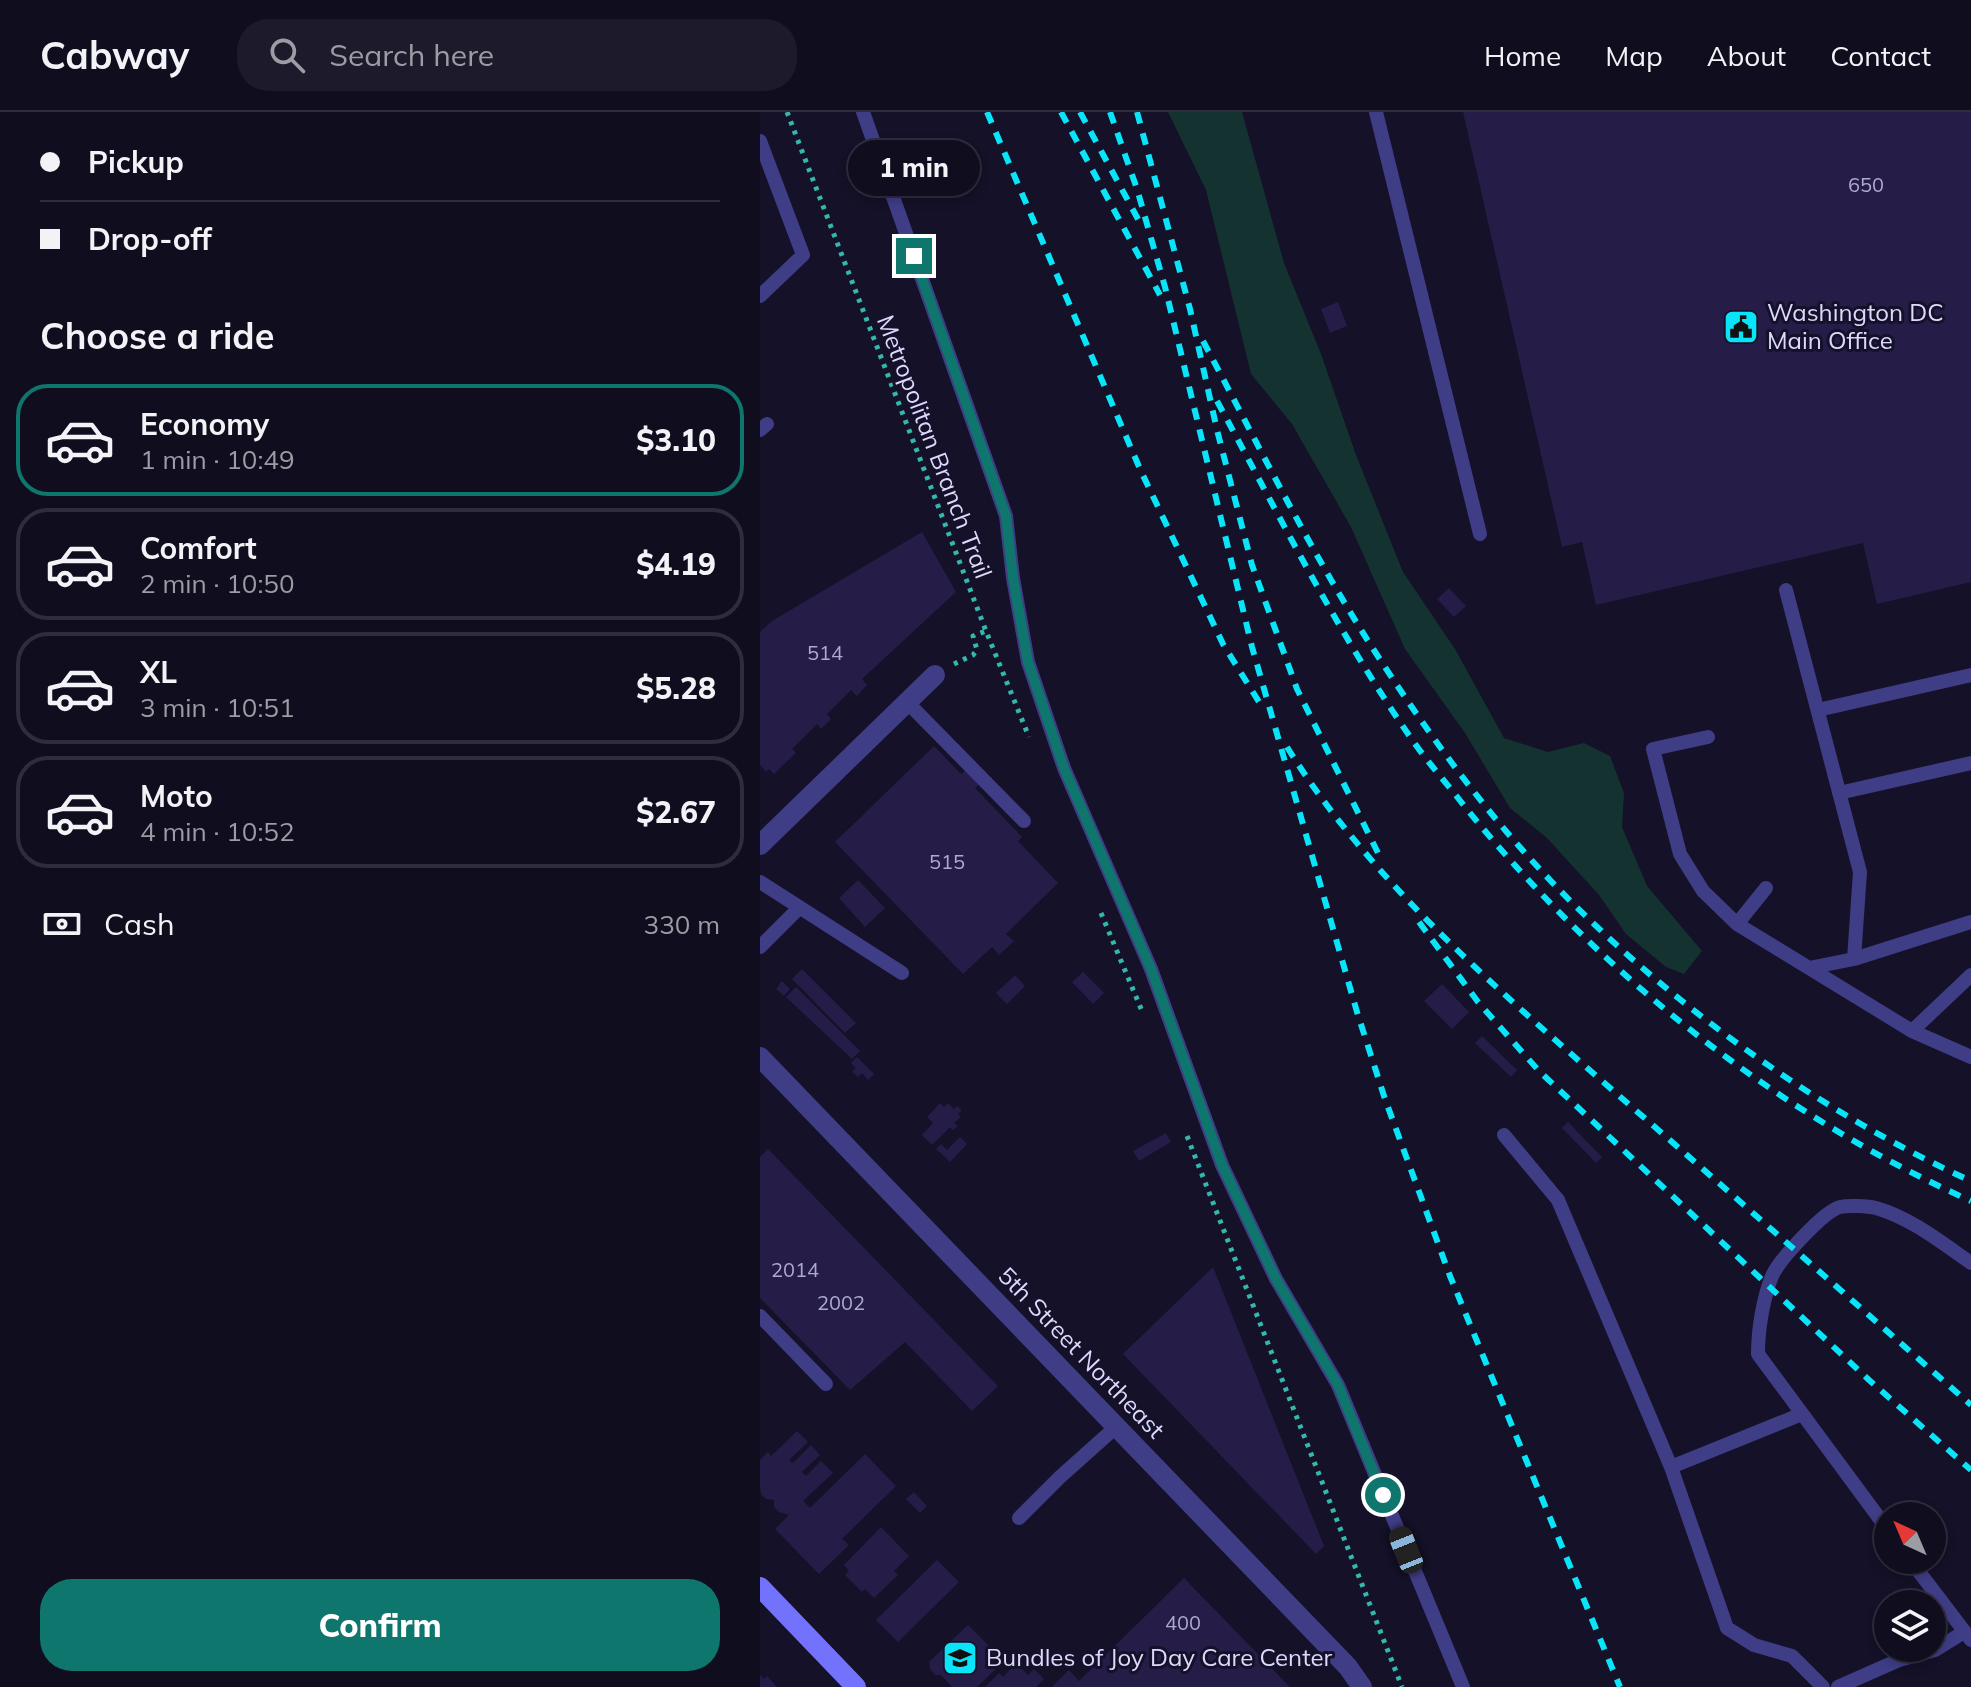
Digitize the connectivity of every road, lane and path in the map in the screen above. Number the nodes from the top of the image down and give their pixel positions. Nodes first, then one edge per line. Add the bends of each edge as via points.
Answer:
1 (787, 112) edge
2 (863, 112) edge
3 (1376, 112) edge
4 (760, 141) edge
5 (760, 296) edge
6 (1480, 534) dead end
7 (1786, 590) dead end
8 (986, 631) junction
9 (963, 658) dead end
10 (935, 675) dead end
11 (1971, 675) edge
12 (907, 702) junction
13 (1818, 710) junction
14 (1708, 737) dead end
15 (1033, 746) dead end
16 (1971, 763) edge
17 (1839, 793) junction
18 (1024, 821) dead end
19 (760, 845) edge
20 (760, 882) edge
21 (1766, 888) dead end
22 (1098, 904) dead end
23 (799, 908) junction
24 (1971, 922) edge
25 (1737, 924) junction
26 (760, 947) edge
27 (1854, 959) junction
28 (1809, 968) junction
29 (902, 973) dead end
30 (1971, 975) edge
31 (1145, 1019) dead end
32 (1912, 1031) junction
33 (760, 1057) edge
34 (1971, 1057) edge
35 (1186, 1132) dead end
36 (1504, 1135) dead end
37 (1971, 1263) edge
38 (760, 1316) edge
39 (826, 1384) dead end
40 (1802, 1414) junction
41 (1116, 1427) junction
42 (1671, 1467) junction
43 (1874, 1511) edge
44 (1019, 1518) dead end
45 (1920, 1574) edge
46 (760, 1587) edge
47 (1967, 1636) edge
48 (856, 1687) edge
49 (1362, 1687) edge
50 (1402, 1687) edge
51 (1463, 1687) edge
52 (1823, 1687) edge
53 (1838, 1687) edge

1 - 8 path, Metropolitan Branch Trail
2 - 51 lane via 1006,516 1028,662 1064,768 1151,969 1222,1165 1276,1279 1338,1385
3 - 6 lane
4 - 5 lane via 803,255
7 - 13 lane
8 - 9 path via 973,636 977,650
8 - 15 path, Metropolitan Branch Trail
10 - 12 street
11 - 13 lane
12 - 18 lane
12 - 19 street
13 - 17 lane
14 - 25 lane via 1653,749 1680,854 1703,891
16 - 17 lane
17 - 27 lane via 1860,872
20 - 23 lane
21 - 25 lane
22 - 31 path
23 - 26 lane
23 - 29 lane
24 - 27 lane
25 - 28 lane
27 - 28 lane
28 - 32 lane
30 - 32 lane
32 - 34 lane
33 - 41 street, 5th Street Northeast
35 - 50 path
36 - 42 lane via 1558,1200
37 - 40 lane via 1919,1227 1875,1208 1836,1207 1792,1246 1773,1275 1758,1354
38 - 39 lane
40 - 42 lane
40 - 43 lane
41 - 44 lane
41 - 49 street, 5th Street Northeast
42 - 52 lane via 1727,1628 1754,1645 1792,1656
45 - 47 lane
46 - 48 street
47 - 53 lane

